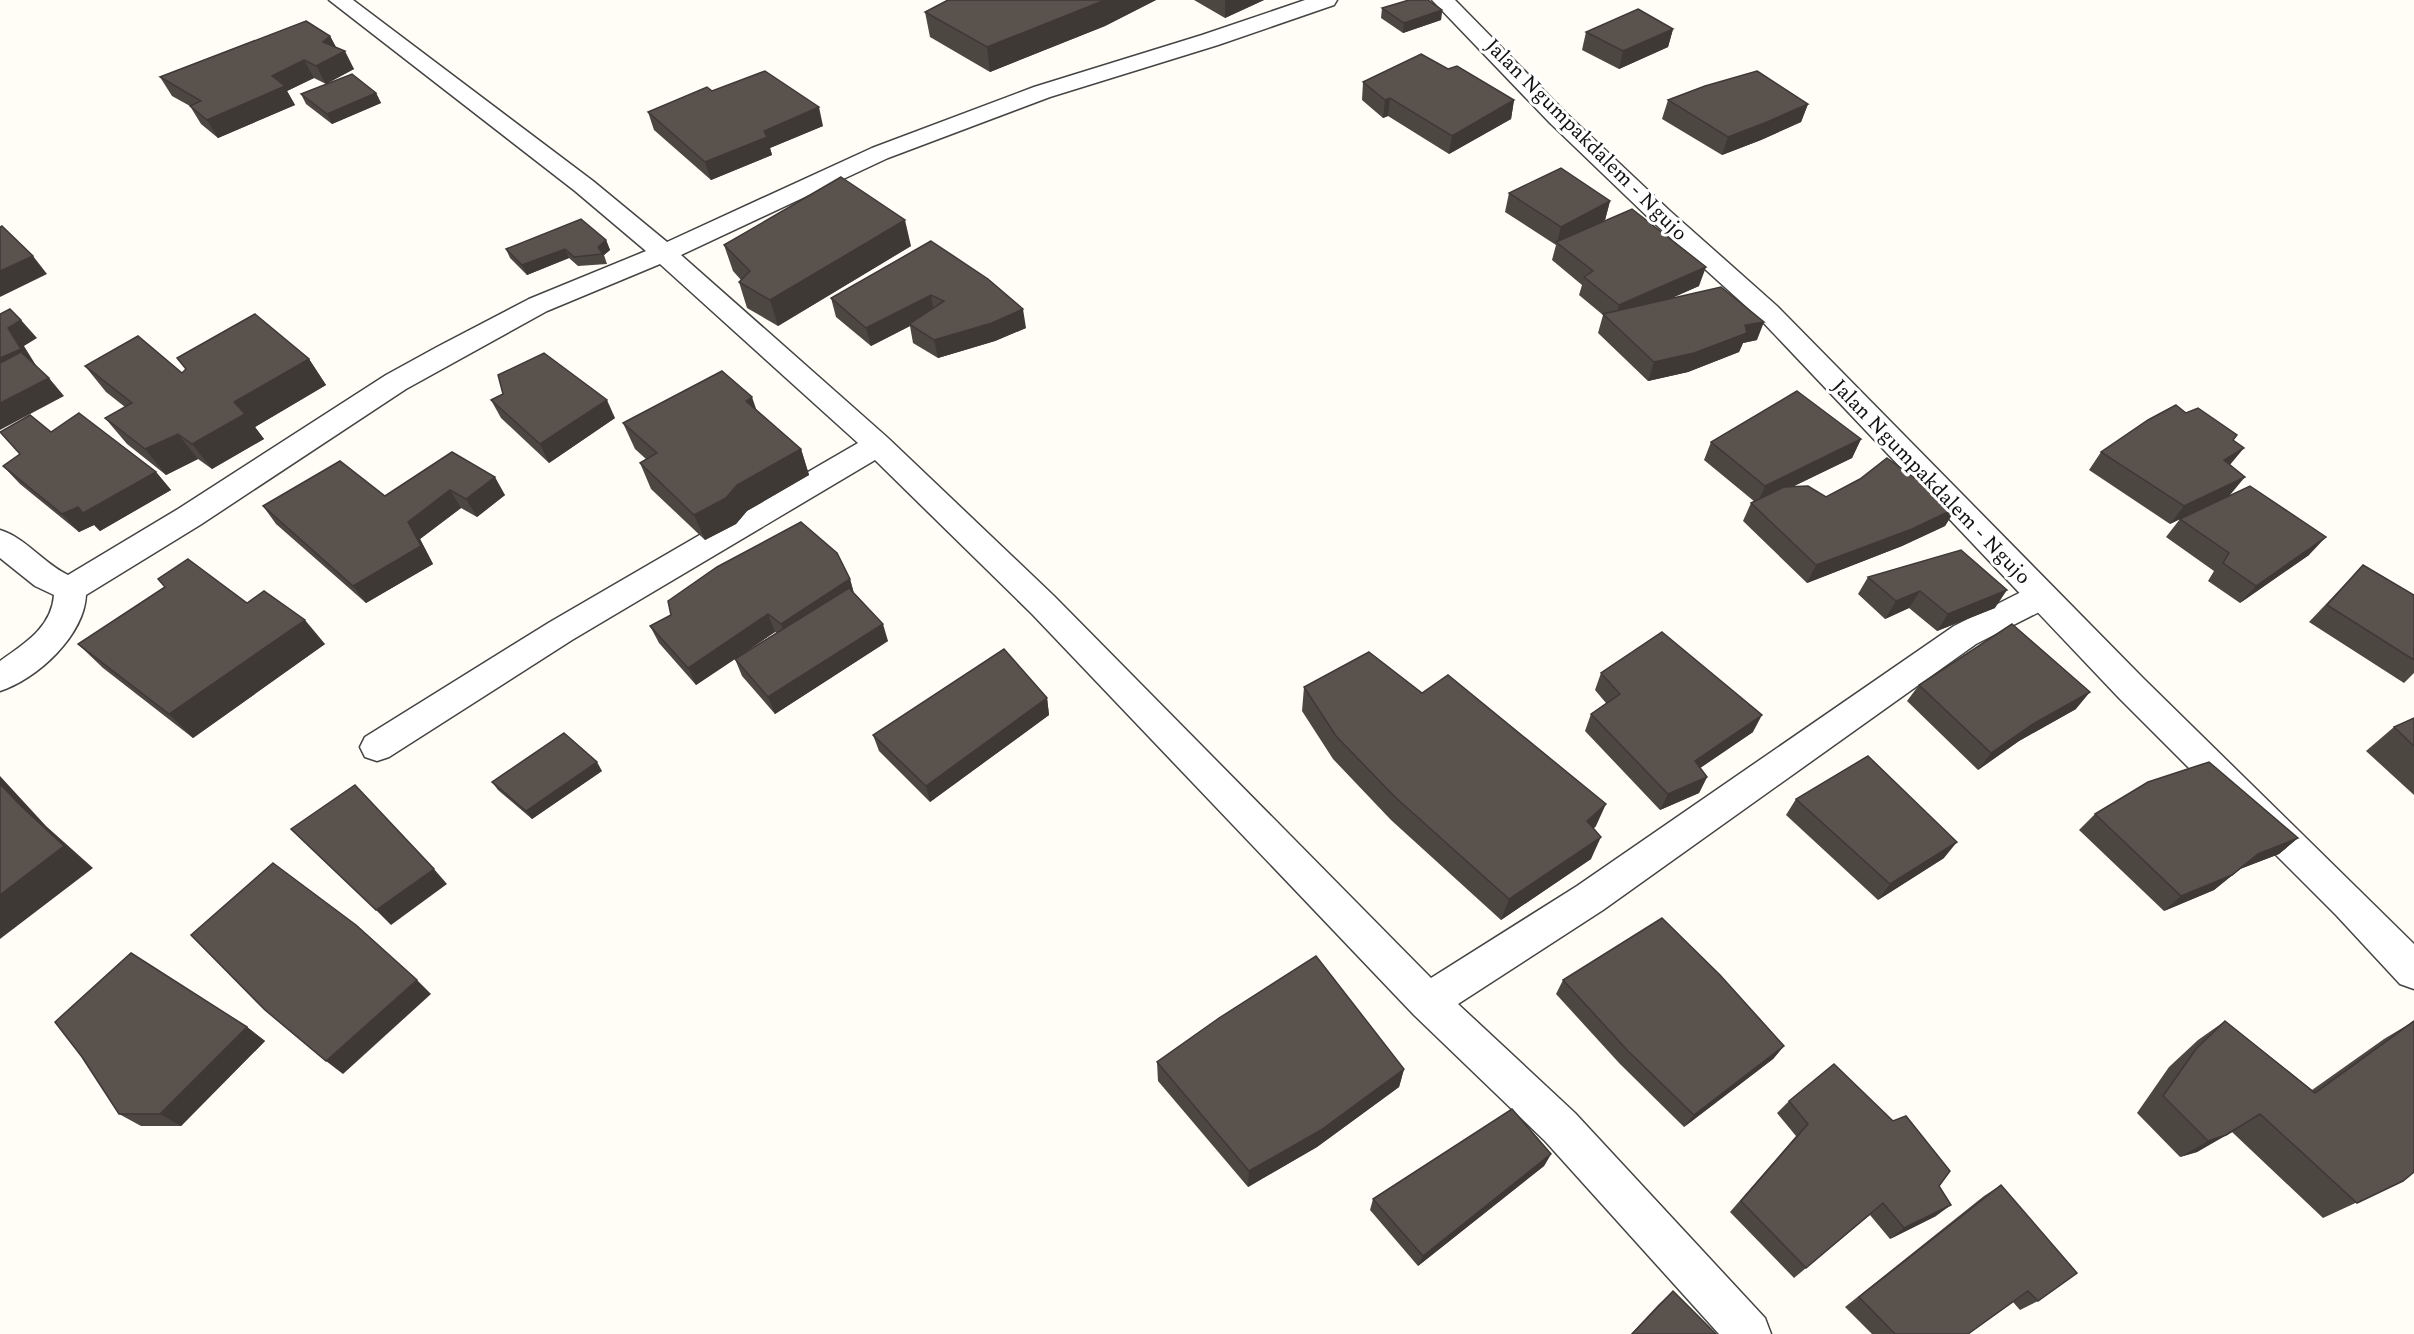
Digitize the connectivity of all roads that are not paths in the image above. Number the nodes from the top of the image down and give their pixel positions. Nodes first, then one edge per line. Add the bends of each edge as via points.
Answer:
1 (340, 0) edge
2 (1326, 0) edge
3 (1443, 0) edge
4 (664, 253) junction
5 (878, 446) junction
6 (0, 541) edge
7 (70, 589) junction
8 (2042, 596) junction
9 (0, 678) edge
10 (377, 747) dead end
11 (2414, 971) edge
12 (1428, 1002) junction
13 (1749, 1334) edge

1 - 4 street via 584,186
2 - 4 street via 1042,92 880,153
3 - 8 street, Jalan Ngumpakdalem - Ngujo via 1558,118 1768,312
4 - 5 street
4 - 7 street via 538,305 447,353
5 - 10 street via 561,631
5 - 12 street via 1043,605
6 - 7 street via 46,578
7 - 9 street via 71,604 61,627 41,648
8 - 11 street, Jalan Ngumpakdalem - Ngujo
8 - 12 street via 1965,635 1590,898
12 - 13 street via 1560,1127

